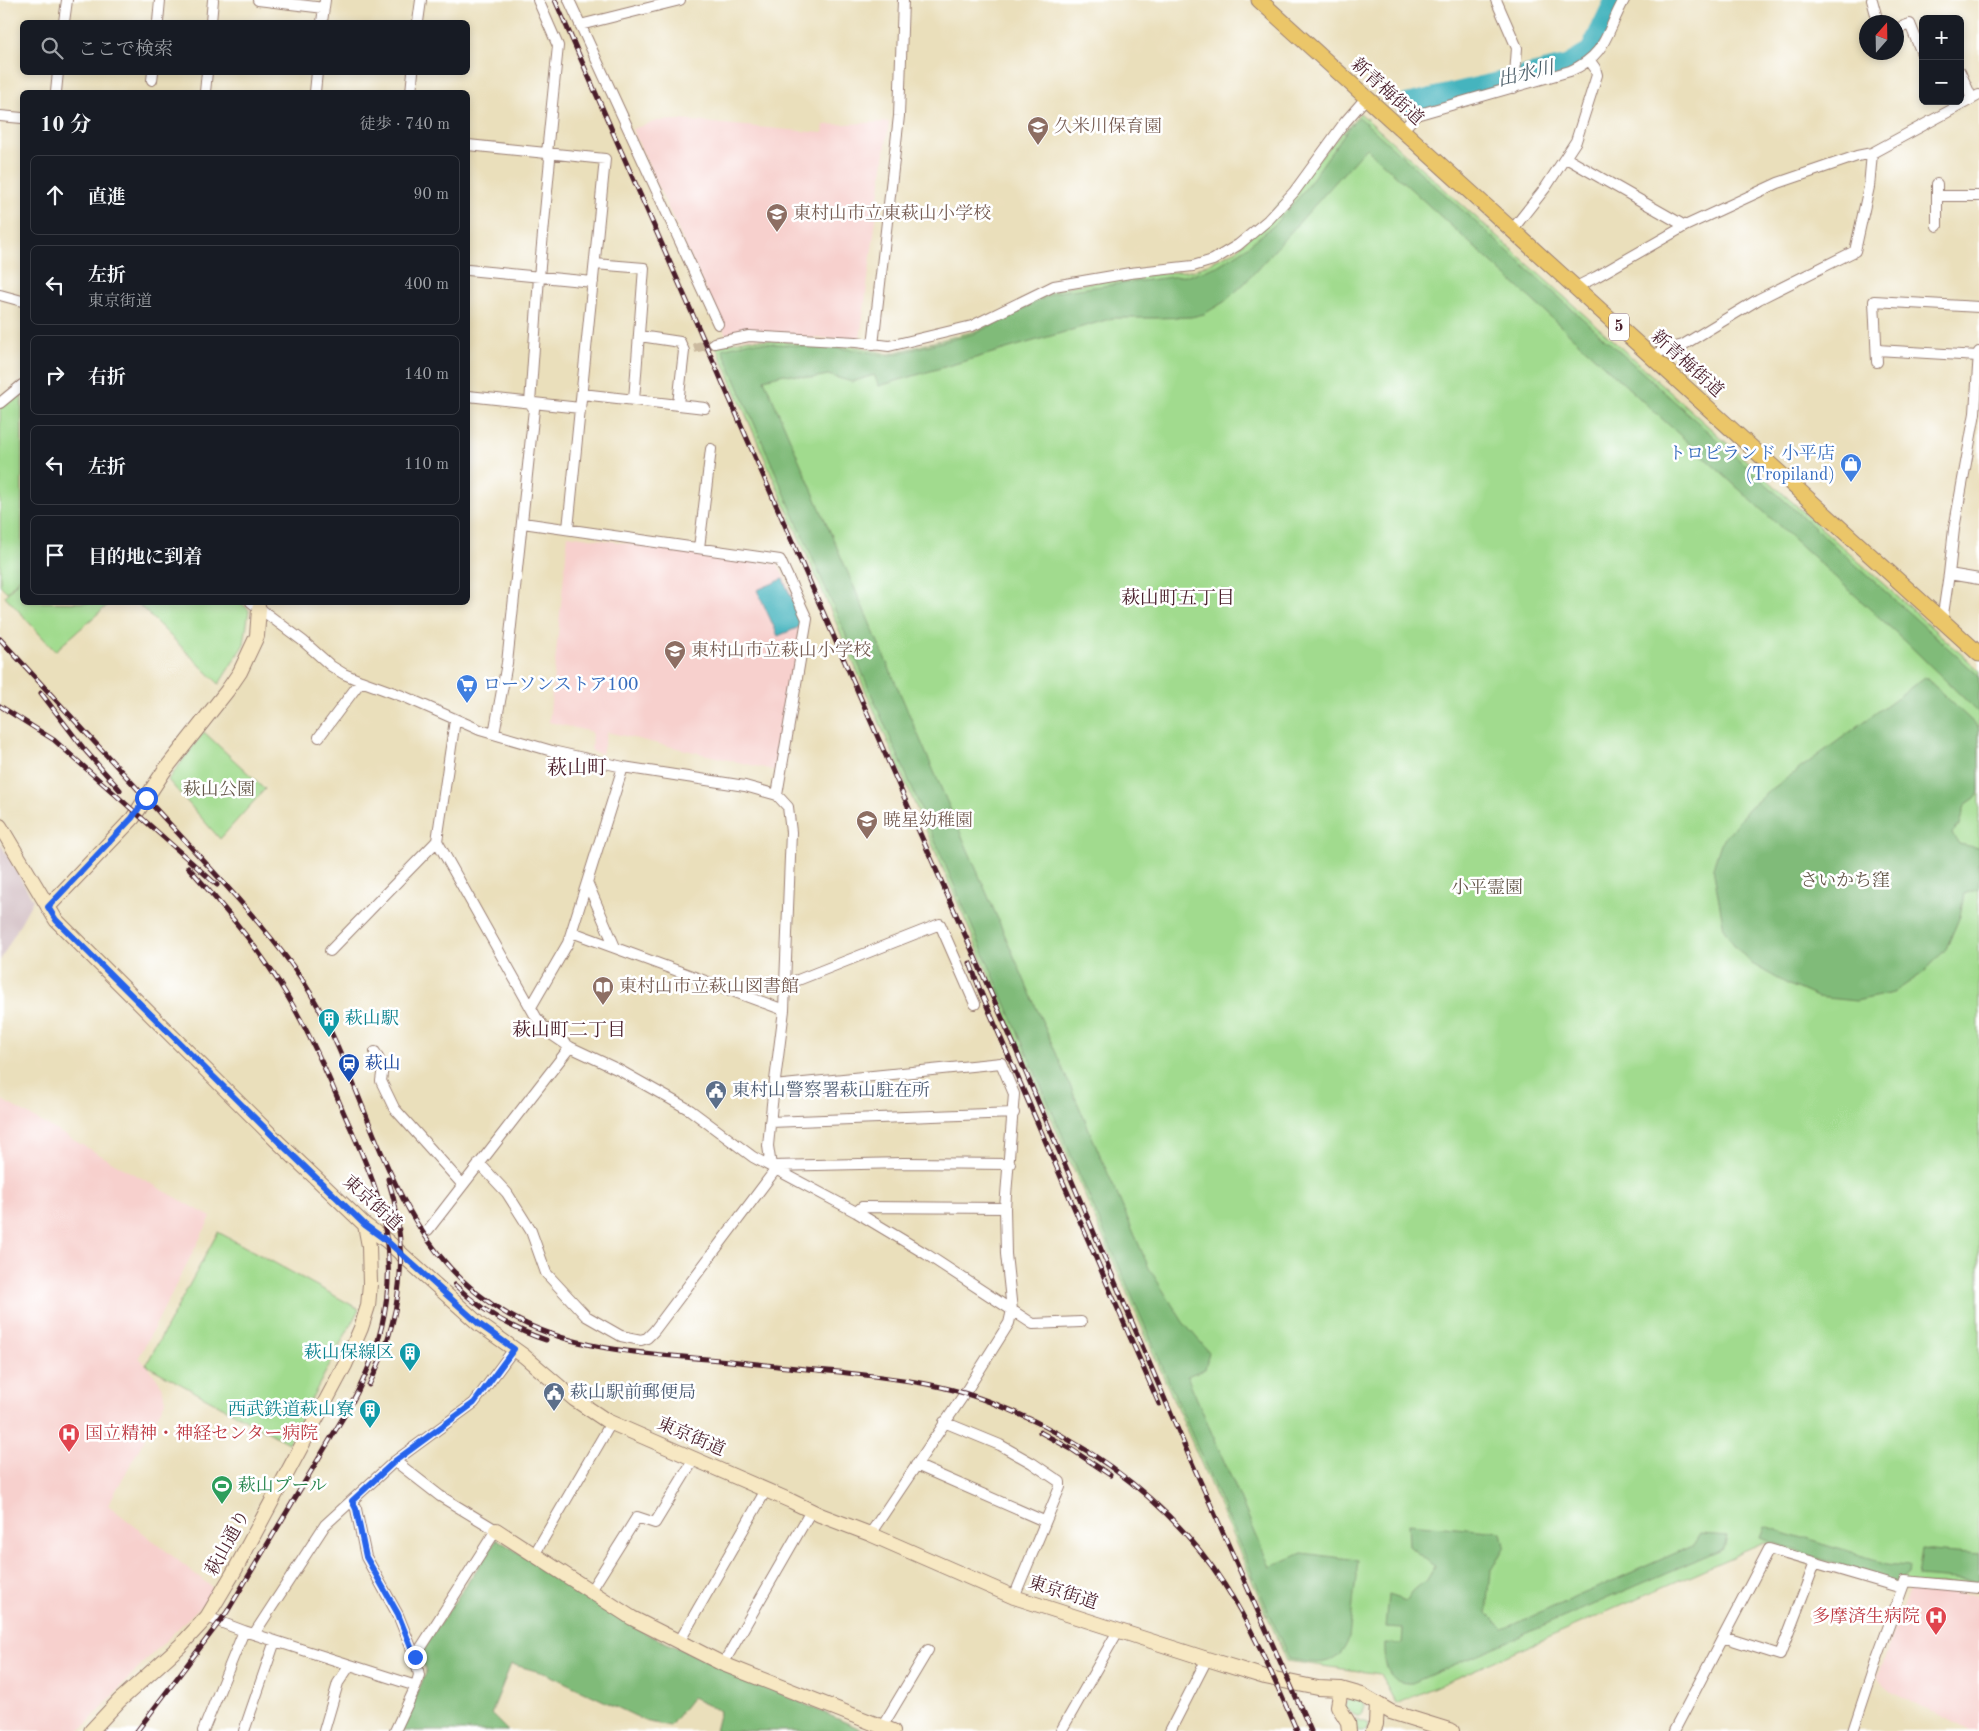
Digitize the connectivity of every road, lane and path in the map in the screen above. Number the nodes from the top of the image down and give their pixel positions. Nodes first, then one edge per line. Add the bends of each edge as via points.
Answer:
1 (67, 0) edge
2 (160, 0) edge
3 (213, 0) edge
4 (258, 0) edge
5 (421, 0) edge
6 (538, 0) edge
7 (569, 0) edge
8 (680, 0) edge
9 (903, 0) edge
10 (1259, 0) edge
11 (1496, 0) edge
12 (1624, 0) edge
13 (1872, 0) edge
14 (324, 4) edge
15 (1876, 15) edge
16 (64, 20) edge
17 (158, 20) edge
18 (211, 20) edge
19 (322, 20) edge
20 (418, 20) edge
21 (580, 25) junction
22 (1904, 26) edge
23 (1919, 46) edge
24 (1590, 61) junction
25 (58, 75) edge
26 (207, 75) edge
27 (317, 75) edge
28 (413, 75) edge
29 (1964, 79) edge
30 (1514, 86) junction
31 (56, 90) edge
32 (205, 90) edge
33 (315, 90) edge
34 (411, 90) edge
35 (1975, 97) edge
36 (1366, 98) junction
37 (0, 116) edge
38 (20, 118) edge
39 (1402, 130) junction
40 (470, 145) edge
41 (547, 153) junction
42 (1872, 153) junction
43 (1566, 158) junction
44 (1937, 184) dead end
45 (1979, 189) edge
46 (1937, 196) junction
47 (1979, 196) edge
48 (1685, 226) junction
49 (1938, 226) dead end
50 (1512, 230) junction
51 (595, 264) junction
52 (470, 270) edge
53 (539, 277) junction
54 (593, 282) junction
55 (1576, 287) junction
56 (0, 295) edge
57 (20, 300) edge
58 (1979, 307) edge
59 (718, 324) dead end
60 (640, 336) junction
61 (714, 343) tunnel mouth
62 (873, 345) junction
63 (1877, 350) junction
64 (1979, 354) edge
65 (1650, 356) junction
66 (1877, 362) dead end
67 (20, 387) edge
68 (582, 394) junction
69 (470, 396) edge
70 (634, 400) junction
71 (0, 403) edge
72 (530, 403) junction
73 (678, 404) junction
74 (580, 408) junction
75 (705, 408) dead end
76 (711, 449) dead end
77 (523, 523) junction
78 (568, 529) junction
79 (699, 548) junction
80 (1949, 574) junction
81 (1979, 579) edge
82 (257, 605) edge
83 (1942, 621) junction
84 (1979, 654) edge
85 (361, 681) junction
86 (454, 720) junction
87 (494, 734) junction
88 (319, 737) dead end
89 (623, 768) junction
90 (777, 795) junction
91 (0, 826) edge
92 (436, 841) junction
93 (588, 882) junction
94 (48, 907) junction
95 (572, 932) junction
96 (615, 948) junction
97 (330, 951) dead end
98 (784, 984) junction
99 (975, 1004) dead end
100 (531, 1007) junction
101 (784, 1010) junction
102 (570, 1047) junction
103 (375, 1052) dead end
104 (774, 1086) junction
105 (1014, 1113) junction
106 (770, 1122) junction
107 (479, 1163) junction
108 (1010, 1164) junction
109 (773, 1168) junction
110 (462, 1184) junction
111 (1005, 1208) junction
112 (856, 1212) junction
113 (365, 1225) junction
114 (428, 1230) dead end
115 (1012, 1310) junction
116 (1081, 1322) dead end
117 (514, 1349) junction
118 (944, 1422) junction
119 (611, 1423) junction
120 (694, 1459) junction
121 (395, 1461) junction
122 (916, 1465) junction
123 (766, 1490) junction
124 (352, 1501) junction
125 (811, 1511) junction
126 (1044, 1521) junction
127 (496, 1530) junction
128 (870, 1534) junction
129 (534, 1555) junction
130 (1815, 1564) junction
131 (1902, 1588) junction
132 (1979, 1588) edge
133 (590, 1592) junction
134 (1014, 1597) junction
135 (207, 1617) junction
136 (1118, 1631) junction
137 (249, 1632) junction
138 (1722, 1636) junction
139 (275, 1641) junction
140 (679, 1642) junction
141 (928, 1650) dead end
142 (415, 1657) junction
143 (1207, 1659) junction
144 (723, 1664) junction
145 (350, 1665) junction
146 (416, 1686) junction
147 (1341, 1689) junction
148 (1377, 1704) junction
149 (887, 1729) edge
150 (91, 1731) edge
151 (203, 1731) edge
152 (244, 1731) edge
153 (324, 1731) edge
154 (395, 1731) edge
155 (1061, 1731) edge
156 (1170, 1731) edge
157 (1349, 1731) edge
158 (1373, 1731) edge
159 (1452, 1731) edge
160 (1674, 1731) edge
161 (1853, 1731) edge

1 - 16 street
2 - 17 street
3 - 18 street
4 - 14 street
5 - 20 street
6 - 41 street via 558,46
7 - 21 street
8 - 21 street
9 - 62 street via 899,116
10 - 36 main road, 新青梅街道 / 5
11 - 30 street via 1517,48
12 - 24 street
13 - 15 street
14 - 19 street
21 - 59 street
22 - 23 street via 1910,24
24 - 30 street via 1570,71
24 - 43 street via 1597,75 1576,141
25 - 31 street
26 - 32 street
27 - 33 street
28 - 34 street
29 - 35 street
30 - 39 street via 1416,115
35 - 42 street
36 - 39 main road, 新青梅街道 / 5
36 - 62 street via 1294,192 1268,220 1238,245 1213,260 1193,266 1054,286 972,326 889,346
37 - 38 street
39 - 50 main road, 新青梅街道 / 5
40 - 41 street
41 - 51 street via 605,159
41 - 53 street via 550,159
42 - 48 street via 1778,183
42 - 65 street via 1869,187 1854,251 1759,299 1684,345
43 - 48 street
43 - 50 street
44 - 46 street
45 - 47 street
46 - 47 street
46 - 49 street
48 - 55 street
50 - 55 main road, 新青梅街道 / 5
51 - 54 street
51 - 60 street via 644,268
52 - 53 street
53 - 54 street
53 - 72 street
54 - 68 street
55 - 65 main road, 新青梅街道 / 5
56 - 57 street
58 - 63 street via 1874,301
60 - 70 street
60 - 73 street via 680,342 689,350
61 - 62 street via 749,336
63 - 64 street
63 - 66 street
64 - 80 street via 1975,412
65 - 83 main road, 新青梅街道 / 5
67 - 71 street
68 - 70 street
68 - 74 street
69 - 72 street
70 - 73 street
72 - 74 street
72 - 77 street via 534,410
73 - 75 street
74 - 78 street
76 - 79 street
77 - 78 street
77 - 87 street via 507,663
78 - 79 street
79 - 90 street via 780,560 807,619
80 - 81 street
80 - 83 street
82 - 85 street via 331,666
82 - 94 street via 257,636 240,672 132,818
83 - 84 main road, 新青梅街道 / 5
85 - 86 street
85 - 88 street
86 - 87 street
86 - 92 street
87 - 89 street via 552,752
89 - 90 street via 745,786
89 - 93 street
90 - 98 street via 788,807 791,832
91 - 94 street, 東京街道
92 - 97 street
92 - 100 street
93 - 95 street
93 - 96 street
94 - 113 street, 東京街道 via 56,920
95 - 96 street
95 - 100 street
96 - 101 street
98 - 99 street via 940,924
98 - 101 street
100 - 102 street via 548,1032
101 - 104 street
102 - 107 street
102 - 109 street via 620,1070 690,1110
103 - 110 street via 383,1067 381,1081 394,1108
104 - 105 street via 1001,1063 1014,1094
104 - 106 street
105 - 106 street
105 - 108 street
106 - 109 street via 768,1146
107 - 109 street via 507,1193 531,1231 546,1272 586,1316 621,1336 641,1340 654,1331
107 - 110 street
108 - 109 street via 904,1163
108 - 111 street
109 - 112 street
110 - 114 street
111 - 112 street via 862,1207
111 - 115 street
112 - 115 street
113 - 117 street, 東京街道 via 479,1324
113 - 135 street, 萩山通り via 370,1284 361,1328 341,1374
115 - 116 street via 1033,1324
115 - 118 street via 996,1347
117 - 119 street, 東京街道 via 574,1399
117 - 121 street via 474,1403
118 - 122 street
118 - 126 street via 1000,1445 1060,1482
119 - 120 street, 東京街道
119 - 129 street
120 - 123 street, 東京街道
120 - 133 street via 655,1523 637,1517
121 - 124 street
121 - 127 street via 440,1496
122 - 126 street
122 - 128 street
123 - 125 street, 東京街道
123 - 140 street
124 - 137 street via 325,1525
124 - 142 street via 366,1557 398,1614
125 - 128 street, 東京街道
125 - 144 street
126 - 134 street
127 - 129 street
127 - 142 street
128 - 134 street, 東京街道
129 - 133 street
130 - 131 street
130 - 138 street via 1769,1549
130 - 138 street via 1780,1655
131 - 132 street via 1905,1581
131 - 161 street
133 - 140 street
134 - 136 street, 東京街道
135 - 137 street
135 - 150 street, 萩山通り
136 - 143 street, 東京街道
136 - 155 street
137 - 139 street
137 - 151 street
138 - 160 street
139 - 145 street
139 - 152 street
140 - 144 street
141 - 149 street
142 - 146 street via 419,1674
143 - 147 street, 東京街道 via 1266,1677 1318,1688
143 - 156 street
144 - 149 street
145 - 146 street
145 - 153 street via 338,1683
146 - 154 street
147 - 148 street, 東京街道 via 1362,1695
147 - 157 street via 1338,1706 1348,1722
148 - 158 street
148 - 159 street, 東京街道 via 1391,1712

